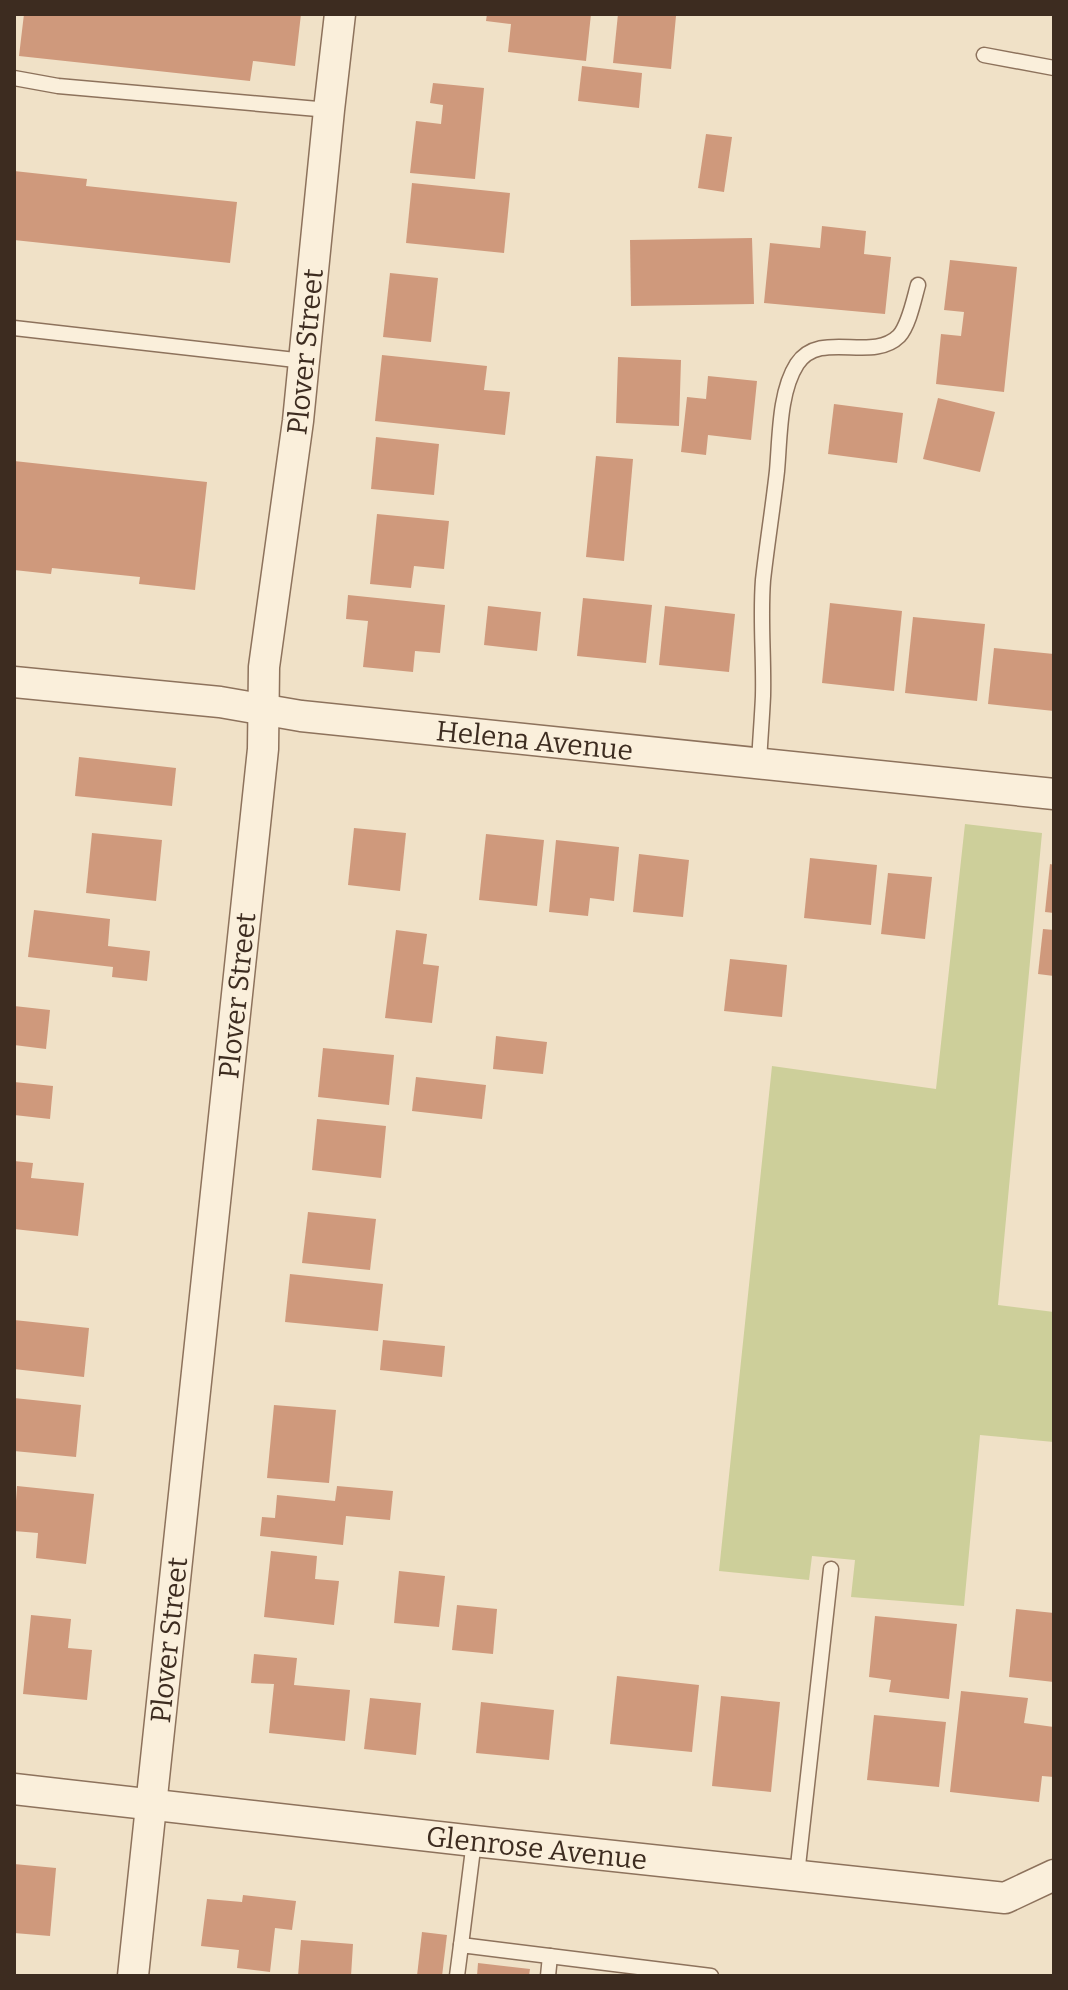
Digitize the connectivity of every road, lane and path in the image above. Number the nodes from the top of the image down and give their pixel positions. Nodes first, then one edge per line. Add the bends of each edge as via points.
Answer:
1 (340, 14) edge
2 (984, 55) dead end
3 (1054, 68) edge
4 (14, 78) edge
5 (329, 110) junction
6 (918, 285) dead end
7 (14, 328) edge
8 (304, 361) junction
9 (14, 682) edge
10 (264, 709) junction
11 (759, 764) junction
12 (1054, 794) edge
13 (831, 1569) dead end
14 (14, 1789) edge
15 (151, 1804) junction
16 (474, 1841) junction
17 (797, 1875) junction
18 (1054, 1875) edge
19 (461, 1945) junction
20 (550, 1956) junction
21 (628, 1971) edge
22 (694, 1975) edge
23 (133, 1976) edge
24 (457, 1976) edge
25 (548, 1976) edge
26 (711, 1976) edge

1 - 5 street, Plover Street
2 - 3 lane
4 - 5 lane
5 - 8 street, Plover Street
6 - 11 lane via 899,336 878,347 813,350 798,361 785,389 763,579
7 - 8 lane
8 - 10 street, Plover Street via 264,667
9 - 10 street, Helena Avenue
10 - 11 street, Helena Avenue
10 - 15 street, Plover Street
11 - 12 street, Helena Avenue
13 - 17 lane
14 - 15 street, Glenrose Avenue
15 - 16 street, Glenrose Avenue
15 - 23 street, Plover Street
16 - 17 street, Glenrose Avenue
16 - 19 lane
17 - 18 street, Glenrose Avenue via 1005,1898
19 - 20 lane
19 - 24 lane
20 - 21 lane
20 - 25 lane
21 - 22 lane
22 - 26 lane

